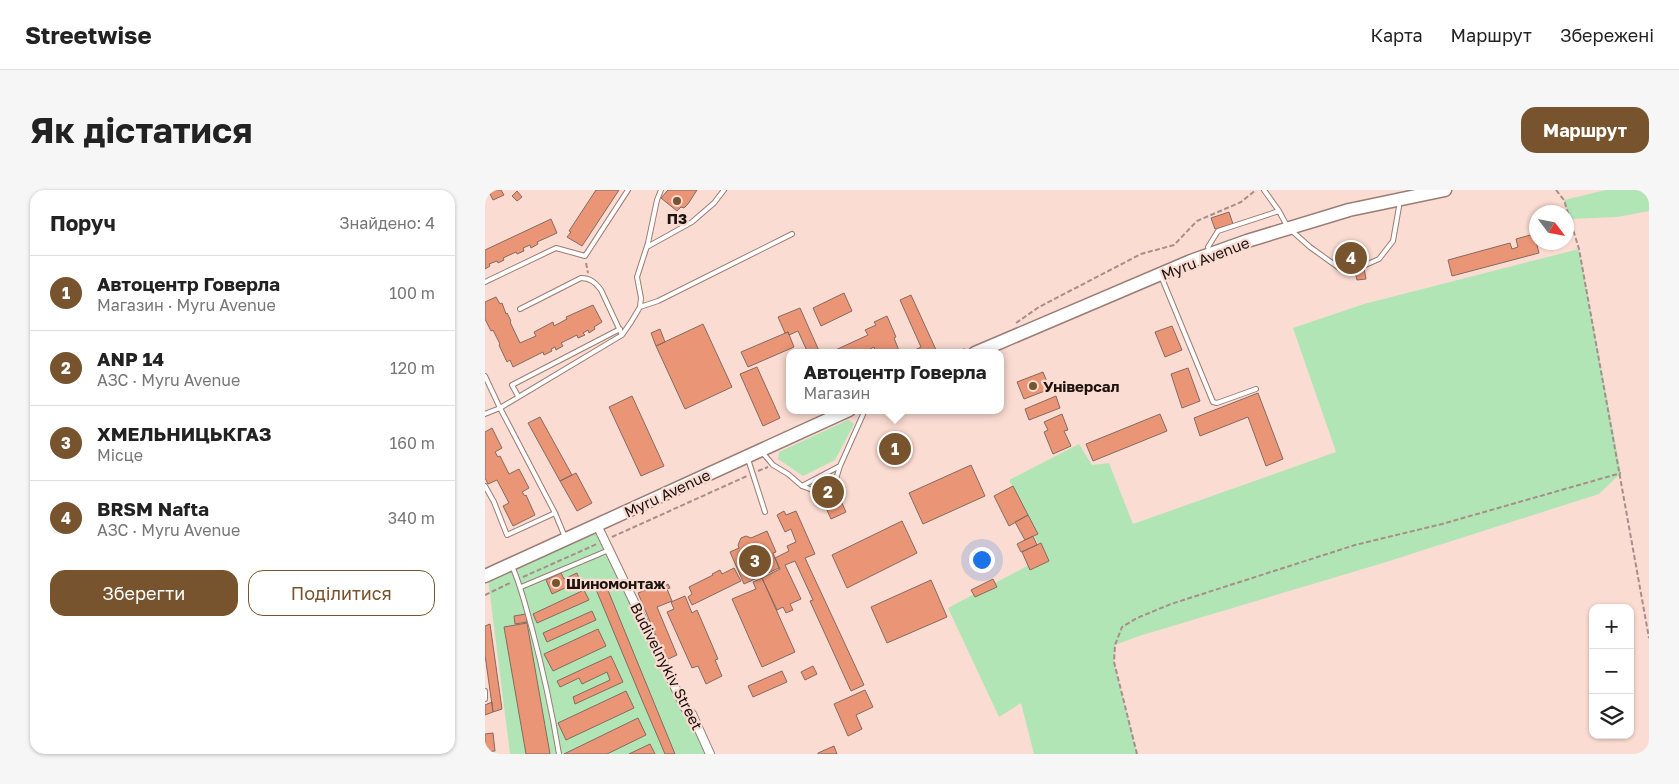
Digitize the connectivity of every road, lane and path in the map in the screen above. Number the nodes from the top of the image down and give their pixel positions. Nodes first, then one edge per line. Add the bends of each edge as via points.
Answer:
1 (628, 190) edge
2 (661, 190) edge
3 (724, 190) edge
4 (1256, 190) edge
5 (1264, 190) edge
6 (1445, 190) edge
7 (1556, 190) edge
8 (1400, 199) junction
9 (1279, 211) junction
10 (1288, 228) junction
11 (792, 234) dead end
12 (647, 248) junction
13 (1211, 254) junction
14 (585, 256) junction
15 (1363, 266) dead end
16 (1354, 269) dead end
17 (1160, 274) junction
18 (588, 278) junction
19 (485, 282) edge
20 (640, 307) junction
21 (520, 310) dead end
22 (1011, 327) dead end
23 (620, 329) junction
24 (622, 335) junction
25 (973, 349) edge
26 (485, 376) edge
27 (1256, 389) dead end
28 (518, 396) junction
29 (500, 408) junction
30 (485, 414) edge
31 (840, 414) edge
32 (863, 414) edge
33 (761, 450) junction
34 (747, 456) junction
35 (773, 465) junction
36 (841, 466) junction
37 (753, 473) junction
38 (1621, 473) junction
39 (485, 486) edge
40 (802, 486) junction
41 (833, 489) dead end
42 (823, 494) dead end
43 (765, 512) dead end
44 (555, 513) junction
45 (597, 525) junction
46 (565, 539) junction
47 (604, 541) junction
48 (609, 550) junction
49 (511, 564) junction
50 (485, 576) edge
51 (518, 579) junction
52 (521, 587) junction
53 (485, 595) edge
54 (1649, 638) edge
55 (485, 691) edge
56 (485, 699) edge
57 (559, 754) edge
58 (710, 754) edge
59 (1137, 754) edge

1 - 14 lane
2 - 12 lane
3 - 12 lane via 692,222
4 - 22 path via 1241,202 1197,221 1174,244 1141,254 1039,307
5 - 9 lane
6 - 8 main road, Myru Avenue
7 - 38 path via 1564,200 1579,249
8 - 10 main road, Myru Avenue
8 - 15 lane via 1393,241 1379,260
9 - 10 lane
9 - 13 lane via 1218,231 1208,247
10 - 13 main road, Myru Avenue
10 - 16 lane via 1342,270
11 - 20 lane
12 - 20 lane via 637,277
13 - 17 main road, Myru Avenue
14 - 18 path
14 - 19 lane via 556,248
17 - 25 main road, Myru Avenue
17 - 27 lane via 1213,402 1217,404
18 - 21 lane via 581,278
18 - 23 lane via 601,290
20 - 24 lane
23 - 24 lane
23 - 28 lane via 512,385
24 - 28 lane
26 - 29 lane
28 - 29 lane
29 - 30 lane
29 - 44 lane
31 - 33 main road, Myru Avenue
32 - 36 lane
33 - 34 main road, Myru Avenue
33 - 35 lane
34 - 37 lane
34 - 45 main road, Myru Avenue
35 - 37 path
35 - 40 lane
36 - 40 lane
36 - 41 lane
37 - 43 lane
37 - 47 path
38 - 54 path
38 - 59 path via 1355,545 1137,618 1122,627 1115,645 1114,662
39 - 44 lane via 507,535
40 - 42 lane
44 - 46 lane
45 - 46 main road, Myru Avenue
45 - 47 street, Budivelnykiv Street
46 - 49 main road, Myru Avenue
47 - 48 street, Budivelnykiv Street
47 - 51 path
48 - 52 lane
48 - 58 street, Budivelnykiv Street
49 - 50 main road, Myru Avenue
49 - 51 lane
51 - 52 lane
51 - 53 path
52 - 57 lane via 549,698
55 - 56 lane

